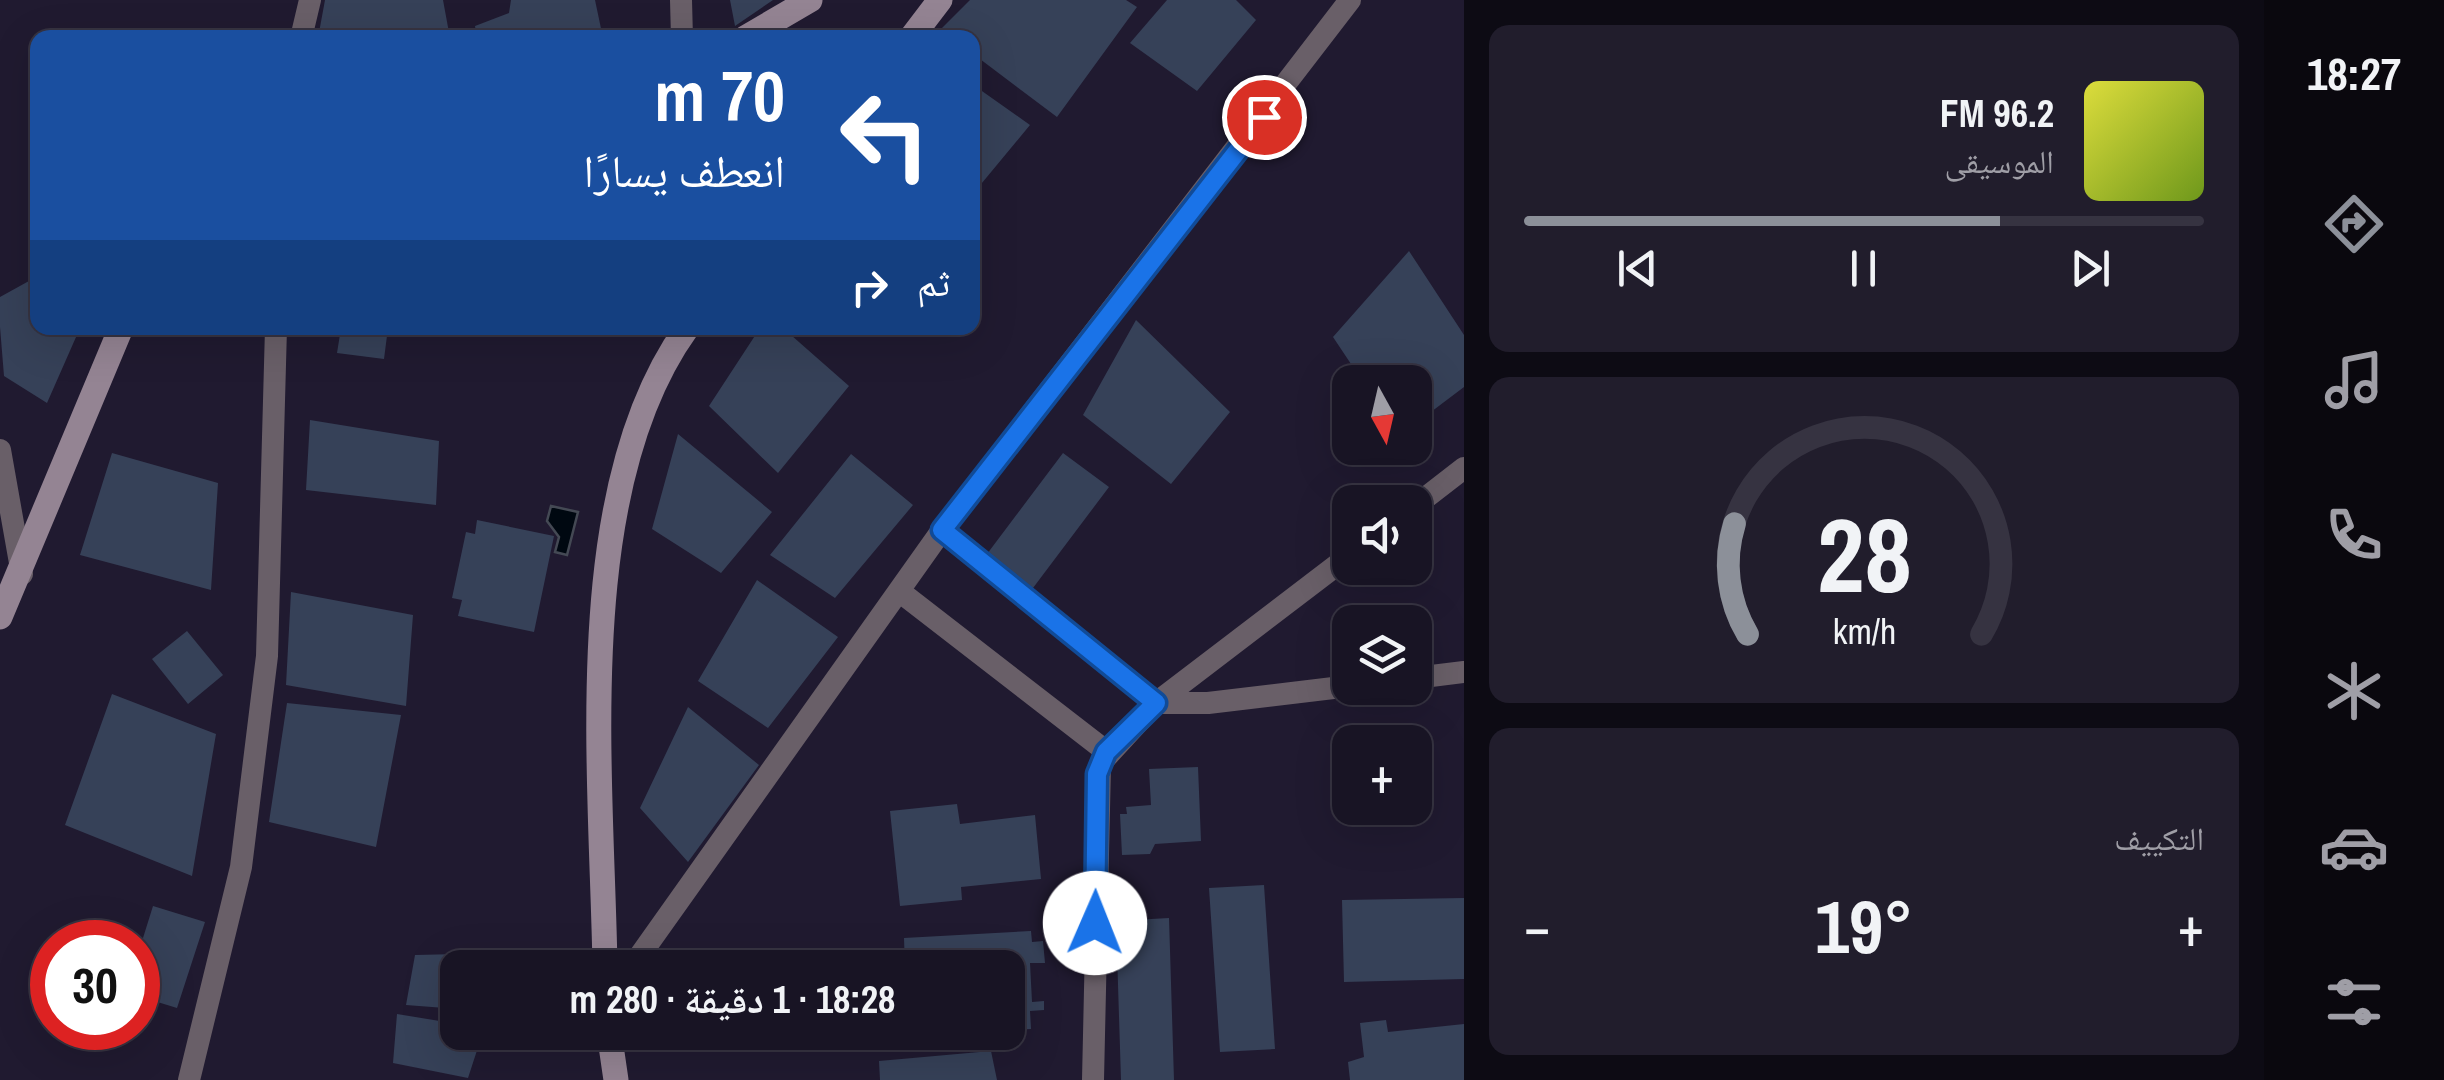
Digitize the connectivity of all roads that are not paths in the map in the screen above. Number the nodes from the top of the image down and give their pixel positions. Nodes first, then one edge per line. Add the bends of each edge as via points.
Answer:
1 (310, 0) edge
2 (680, 0) edge
3 (810, 0) edge
4 (940, 0) edge
5 (1350, 0) edge
6 (302, 30) edge
7 (682, 30) edge
8 (759, 30) edge
9 (917, 30) edge
10 (118, 335) edge
11 (276, 335) edge
12 (682, 335) edge
13 (0, 450) edge
14 (1464, 468) edge
15 (1432, 493) edge
16 (942, 530) junction
17 (1332, 569) edge
18 (22, 574) junction
19 (899, 591) junction
20 (0, 617) edge
21 (1464, 672) edge
22 (1432, 676) edge
23 (1332, 688) edge
24 (1156, 703) junction
25 (1106, 752) junction
26 (605, 950) edge
27 (644, 950) edge
28 (612, 1050) edge
29 (189, 1080) edge
30 (616, 1080) edge
31 (1094, 1080) edge

1 - 6 street
2 - 7 street
3 - 8 street
4 - 9 street
5 - 16 street
10 - 18 street
11 - 29 street via 268,656 241,867
12 - 26 street via 634,436 608,573 601,692
13 - 18 street
14 - 15 street
16 - 19 street
16 - 24 street
17 - 24 street
18 - 20 street
19 - 25 street
19 - 27 street
21 - 22 street
23 - 24 street
24 - 25 street
25 - 31 street via 1097,774
28 - 30 street

